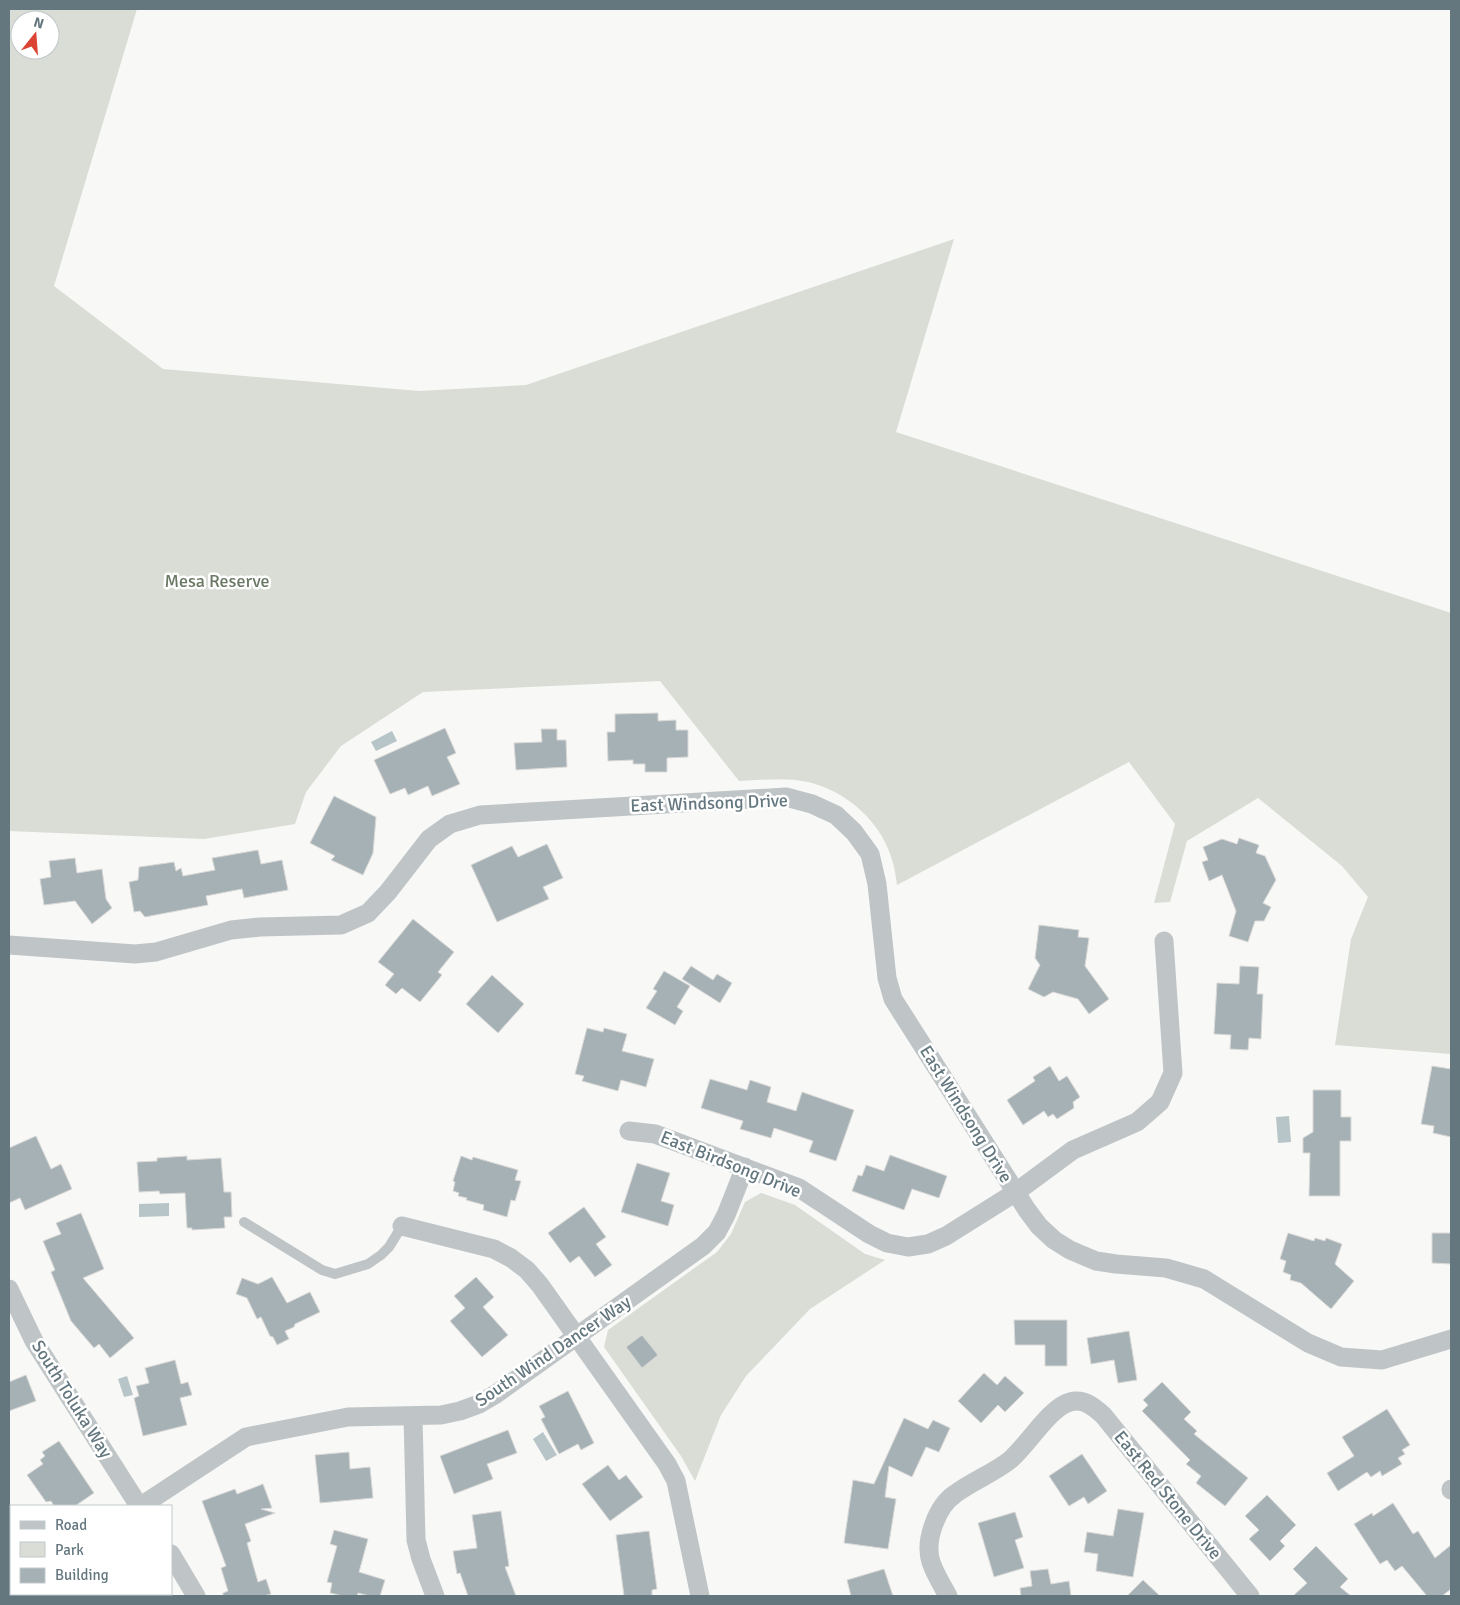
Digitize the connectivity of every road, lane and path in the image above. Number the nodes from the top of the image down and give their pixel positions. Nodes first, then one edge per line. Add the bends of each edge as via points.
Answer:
1 (1164, 941) dead end
2 (9, 945) edge
3 (629, 1131) dead end
4 (745, 1167) junction
5 (1016, 1192) junction
6 (244, 1222) dead end
7 (402, 1226) joint
8 (9, 1289) edge
9 (577, 1337) junction
10 (1451, 1339) edge
11 (413, 1416) junction
12 (139, 1505) edge
13 (142, 1505) edge
14 (172, 1556) edge
15 (196, 1596) edge
16 (435, 1596) edge
17 (700, 1596) edge
18 (948, 1596) edge
19 (1250, 1596) edge

1 - 5 street, East Birdsong Drive via 1173,1073 1160,1102 1137,1122 1073,1150
2 - 5 street, East Windsong Drive via 135,954 156,952 231,930 340,925 368,912 388,892 429,839 450,824 480,815 786,797 836,815 870,854 886,978 893,999
3 - 4 street, East Birdsong Drive via 656,1134
4 - 5 street, East Birdsong Drive via 799,1188 878,1239 908,1246 928,1244 946,1236
4 - 9 street, South Wind Dancer Way via 717,1232 704,1246
5 - 10 street, East Windsong Drive via 1040,1226 1070,1250 1096,1261 1166,1268 1204,1279 1308,1343 1341,1357 1382,1360
6 - 7 lane via 322,1270 335,1274 368,1264 381,1255
7 - 9 street via 494,1249 511,1258 540,1285
8 - 12 street, South Toluka Way via 34,1341
9 - 11 street, South Wind Dancer Way via 479,1404 441,1415
9 - 17 street via 676,1481
11 - 13 street, South Wind Dancer Way via 348,1417 246,1437
11 - 16 street via 416,1540
14 - 15 street
18 - 19 street, East Red Stone Drive via 930,1560 934,1522 942,1506 953,1494 1010,1460 1054,1412 1068,1402 1079,1401 1090,1404 1103,1415

